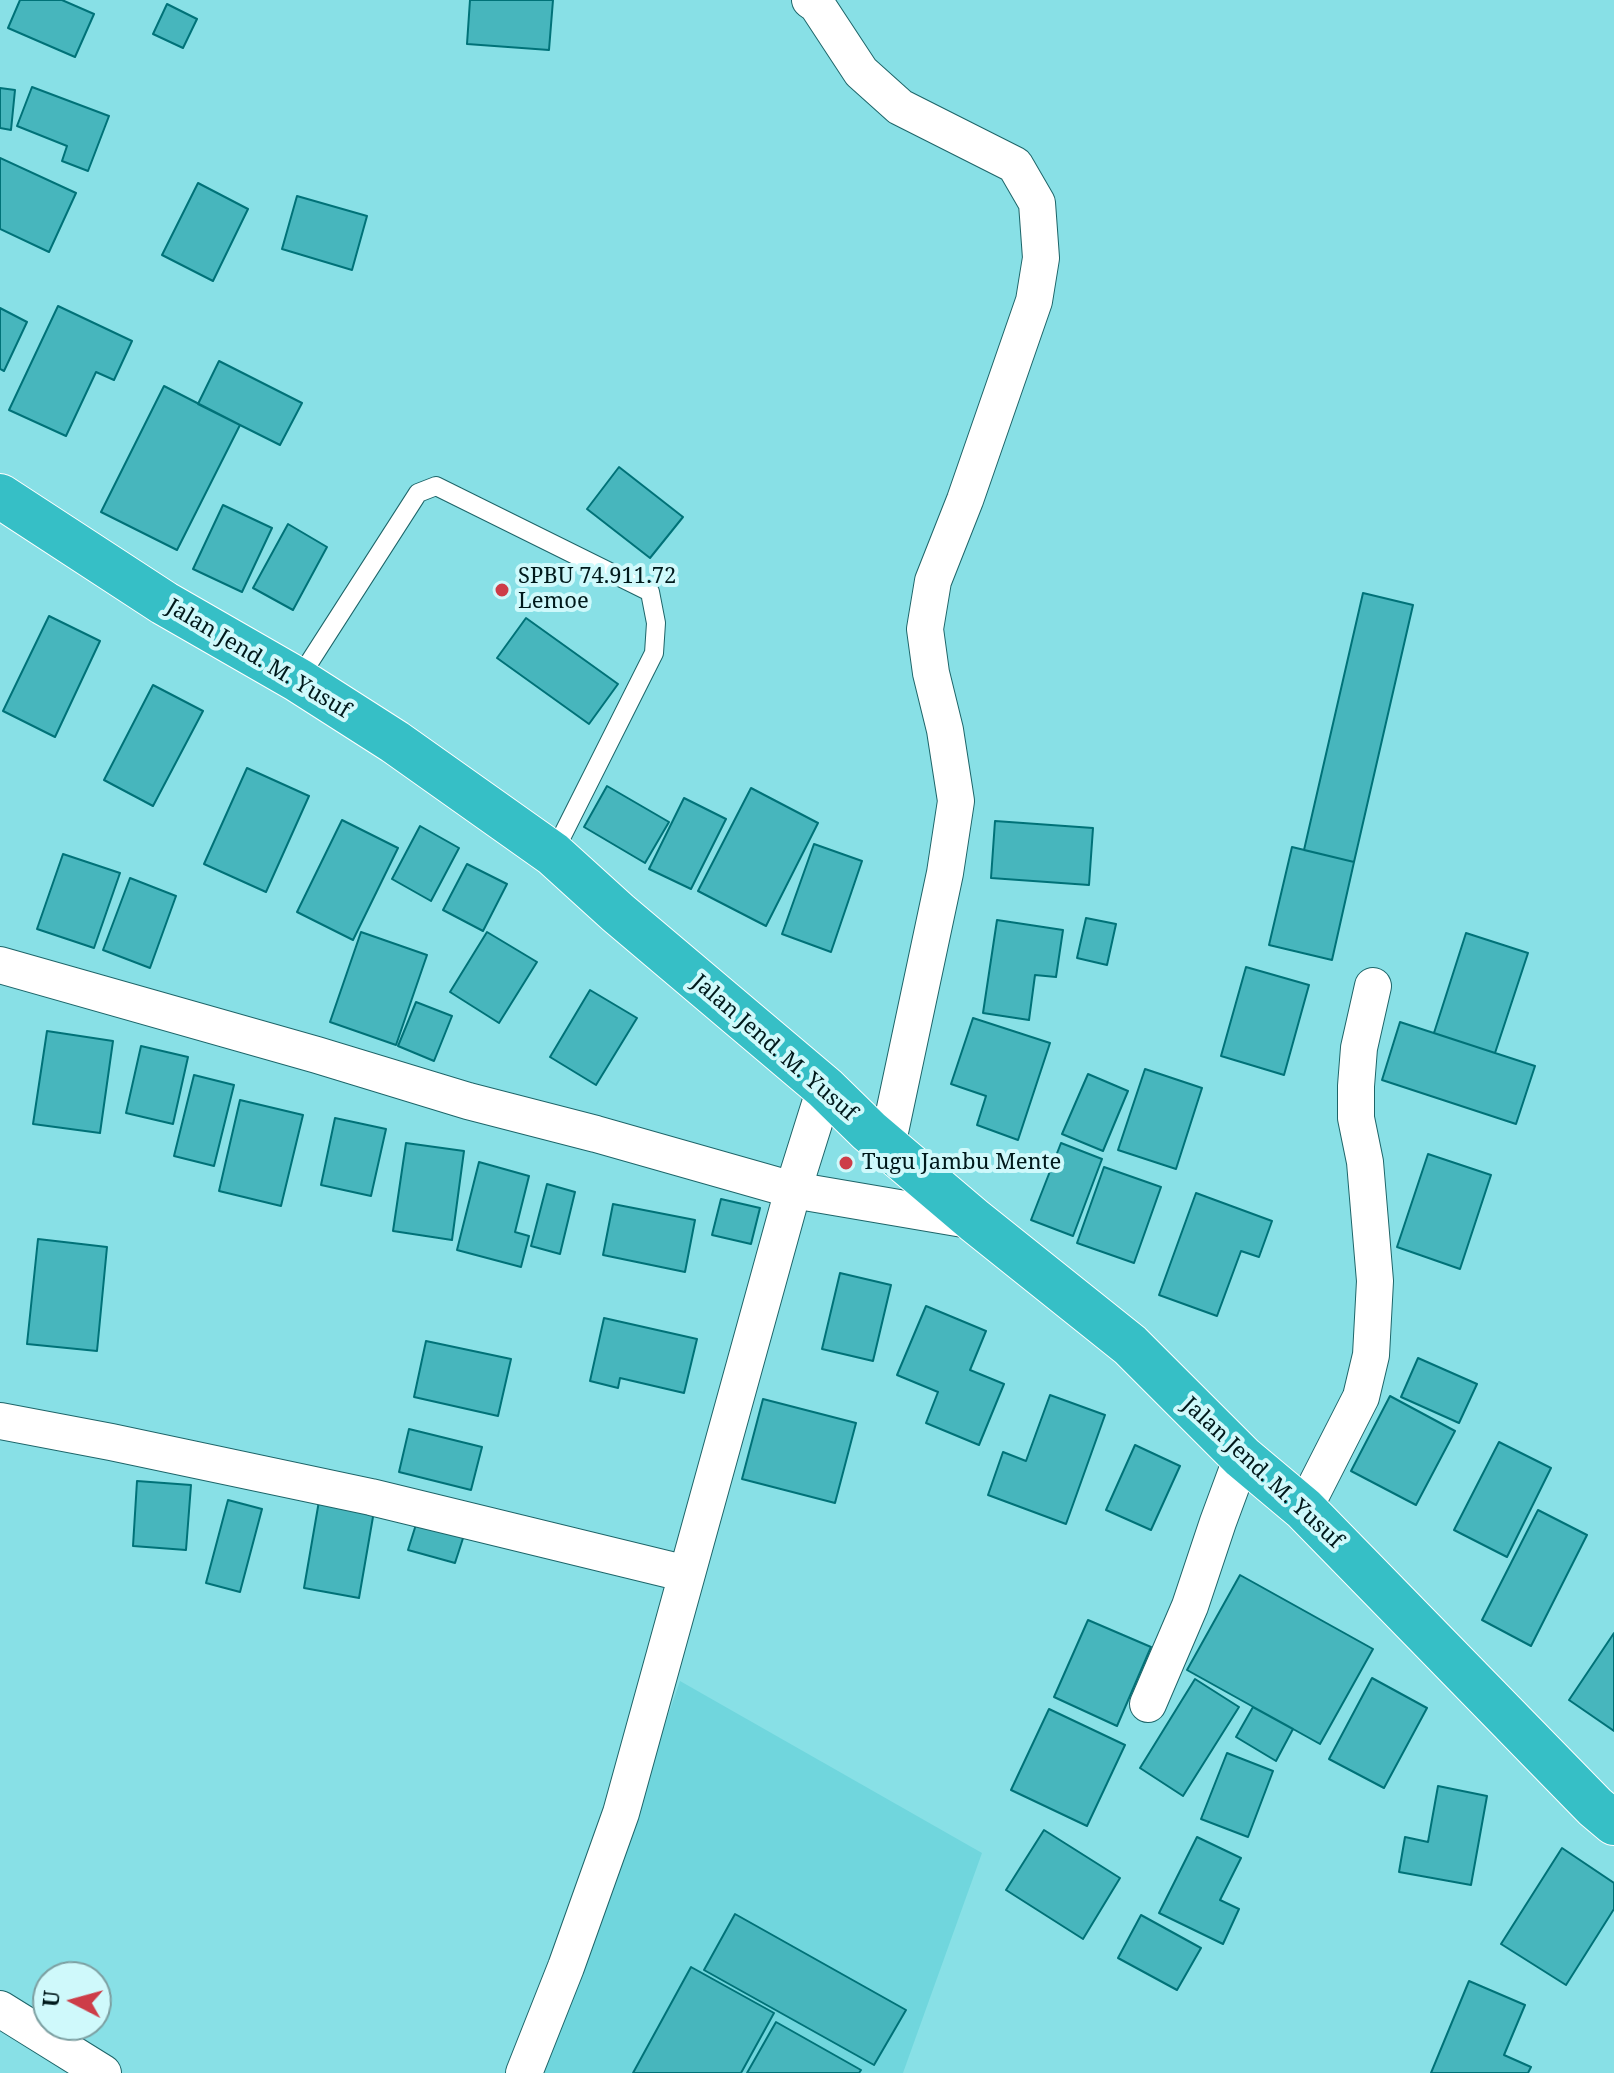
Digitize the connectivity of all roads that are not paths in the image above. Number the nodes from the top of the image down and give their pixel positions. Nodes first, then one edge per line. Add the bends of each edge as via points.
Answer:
1 (810, 0) edge
2 (0, 496) edge
3 (298, 680) junction
4 (553, 854) junction
5 (0, 965) edge
6 (1373, 986) dead end
7 (825, 1088) junction
8 (887, 1146) junction
9 (793, 1190) junction
10 (975, 1221) junction
11 (0, 1421) edge
12 (1242, 1457) junction
13 (1304, 1509) junction
14 (687, 1574) junction
15 (1148, 1704) dead end
16 (1614, 1823) edge
17 (0, 2009) edge
18 (103, 2073) edge
19 (524, 2073) edge

1 - 8 street via 861,72 900,107 1015,165 1037,203 1041,258 1034,301 933,581 925,629 956,801 929,957
2 - 3 highway, Jalan Jend. M. Yusuf via 164,603
3 - 4 highway, Jalan Jend. M. Yusuf
3 - 4 lane via 418,493 436,486 650,592 654,653
4 - 7 highway, Jalan Jend. M. Yusuf
5 - 9 street
6 - 13 street via 1356,1086 1375,1281 1371,1355 1361,1397
7 - 8 highway, Jalan Jend. M. Yusuf
7 - 9 street
8 - 10 highway, Jalan Jend. M. Yusuf
9 - 10 street
9 - 14 street
10 - 12 highway, Jalan Jend. M. Yusuf via 1130,1345
11 - 14 street via 356,1494
12 - 13 highway, Jalan Jend. M. Yusuf
12 - 15 street via 1190,1606
13 - 16 highway, Jalan Jend. M. Yusuf
14 - 19 street via 621,1813
17 - 18 street

